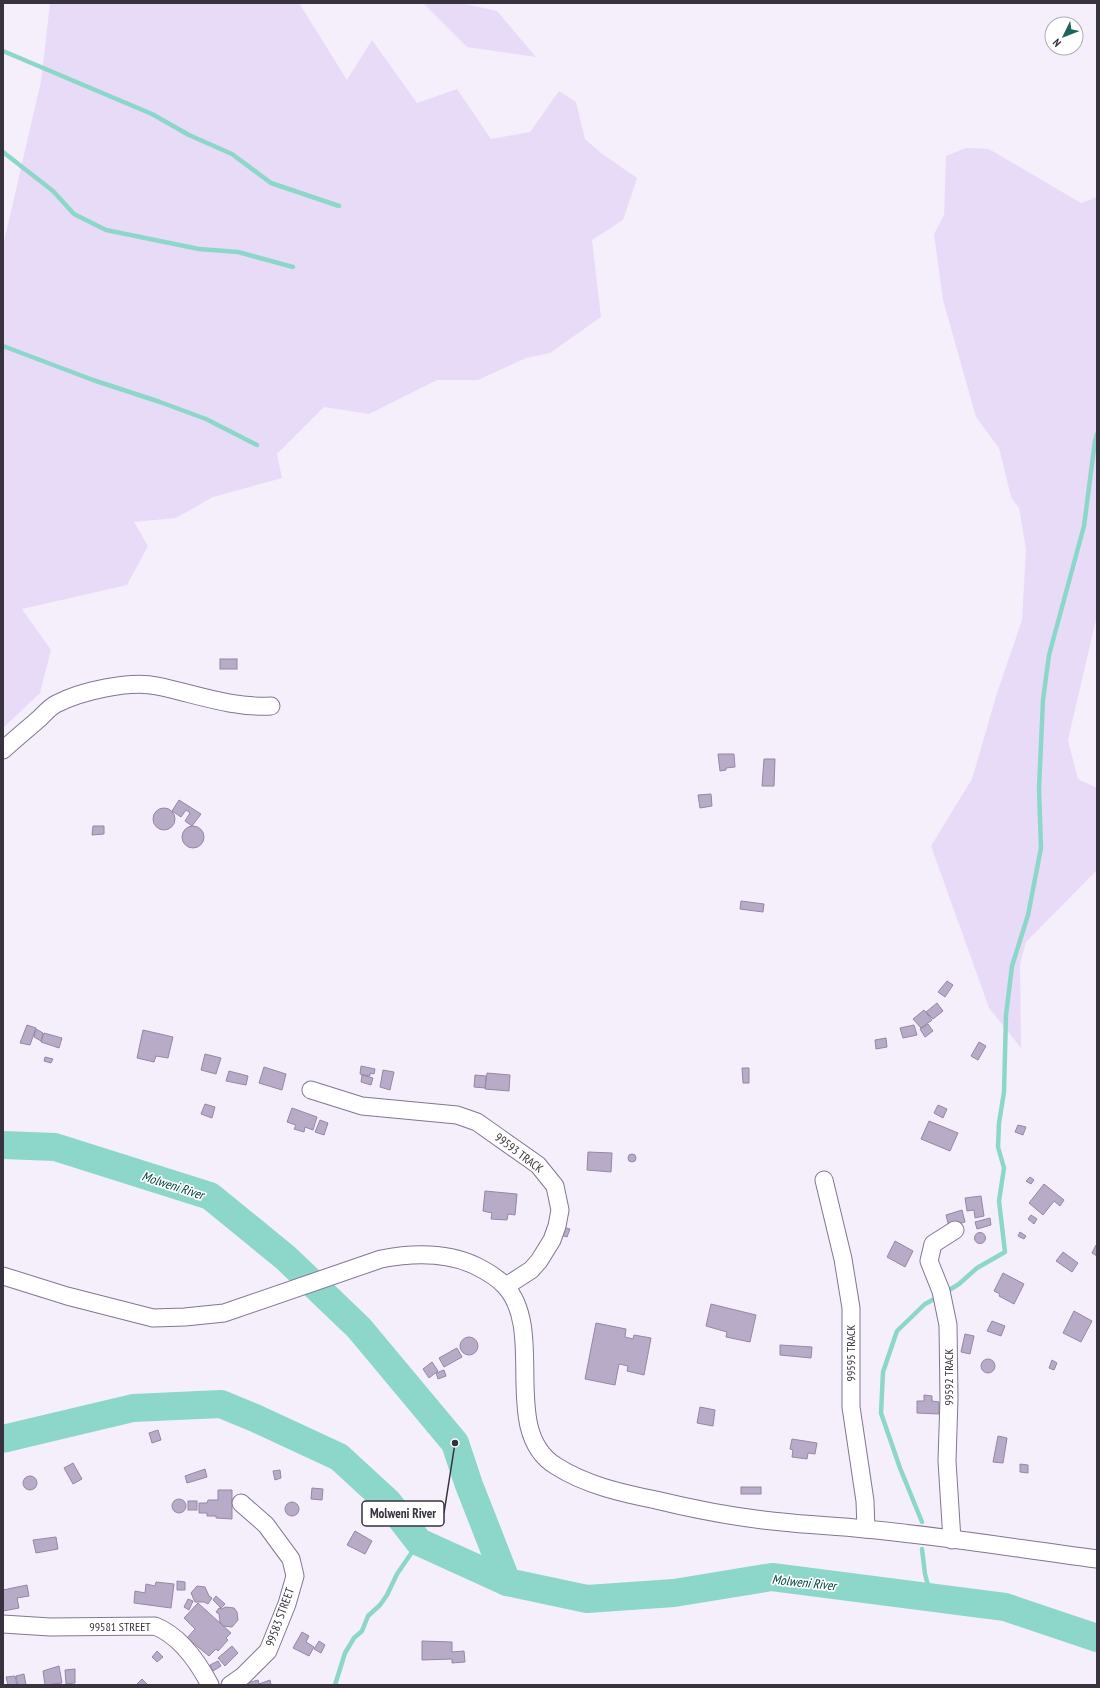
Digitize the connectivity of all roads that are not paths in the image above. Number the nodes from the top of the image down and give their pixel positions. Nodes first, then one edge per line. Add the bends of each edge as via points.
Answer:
1 (271, 706) dead end
2 (3, 750) edge
3 (311, 1090) dead end
4 (824, 1180) dead end
5 (955, 1230) dead end
6 (3, 1276) edge
7 (506, 1286) junction
8 (241, 1503) dead end
9 (866, 1529) junction
10 (952, 1540) junction
11 (1097, 1559) edge
12 (3, 1624) edge
13 (210, 1685) edge
14 (230, 1685) edge

1 - 2 street via 232,704 156,686 133,685 92,692 55,704
3 - 7 street, 99593 TRACK via 362,1106 457,1115 477,1122 538,1165 555,1186 560,1210 552,1240 540,1261
4 - 9 street, 99595 TRACK via 843,1259 851,1308 851,1407 865,1501
5 - 10 street, 99592 TRACK via 933,1244 930,1260 941,1291 948,1325 947,1461
6 - 7 street via 67,1296 153,1318 224,1313 381,1259 398,1256 444,1255 487,1271
7 - 9 street via 517,1307 523,1329 526,1412 538,1449 553,1465 584,1481 619,1492 714,1513 780,1522
8 - 14 street, 99583 STREET via 266,1526 291,1559 295,1576 268,1651
9 - 10 street
10 - 11 street
12 - 13 street, 99581 STREET via 50,1628 154,1626 167,1632 191,1655

